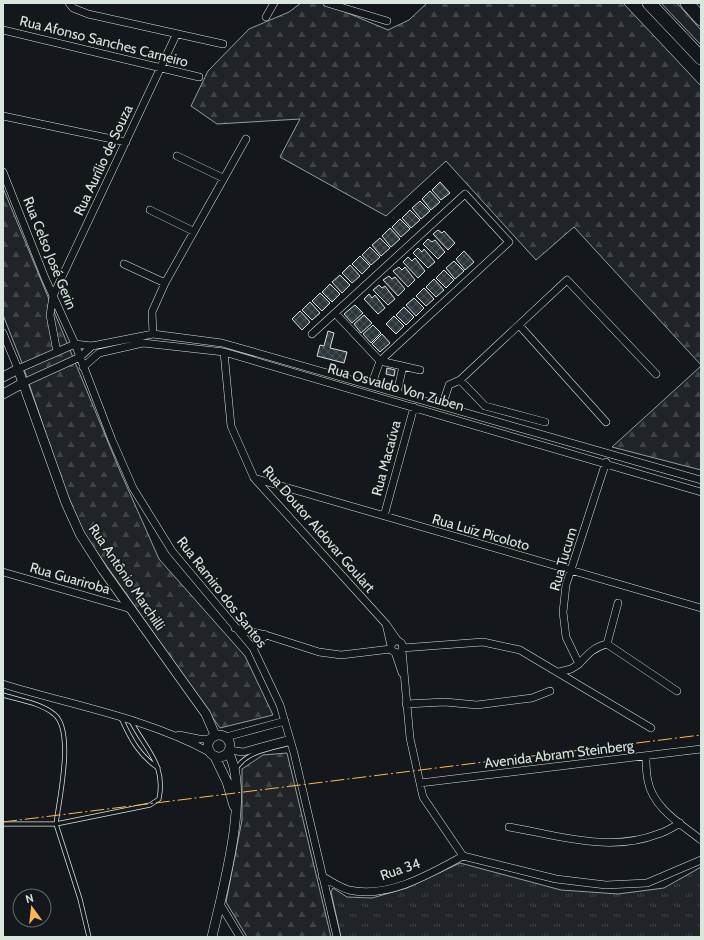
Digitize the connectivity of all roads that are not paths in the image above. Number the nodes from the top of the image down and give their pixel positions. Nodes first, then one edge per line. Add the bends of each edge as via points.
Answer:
1 (69, 3) edge
2 (274, 3) edge
3 (327, 3) edge
4 (649, 3) edge
5 (687, 3) edge
6 (266, 16) dead end
7 (701, 19) edge
8 (387, 21) dead end
9 (3, 30) edge
10 (176, 35) junction
11 (223, 44) dead end
12 (701, 58) edge
13 (161, 69) junction
14 (198, 77) dead end
15 (3, 116) edge
16 (246, 140) dead end
17 (126, 142) junction
18 (177, 156) dead end
19 (3, 172) edge
20 (223, 178) junction
21 (150, 210) dead end
22 (193, 231) junction
23 (124, 264) dead end
24 (165, 283) junction
25 (53, 296) junction
26 (335, 313) junction
27 (519, 325) junction
28 (3, 333) edge
29 (152, 334) junction
30 (312, 334) dead end
31 (75, 344) junction
32 (92, 346) junction
33 (57, 352) junction
34 (224, 352) junction
35 (80, 357) junction
36 (380, 360) junction
37 (403, 366) junction
38 (83, 367) junction
39 (18, 369) junction
40 (420, 370) dead end
41 (656, 374) dead end
42 (3, 378) edge
43 (460, 380) junction
44 (23, 383) junction
45 (371, 386) junction
46 (397, 393) junction
47 (3, 394) edge
48 (442, 406) junction
49 (414, 407) junction
50 (545, 422) dead end
51 (606, 422) dead end
52 (606, 462) junction
53 (254, 478) junction
54 (701, 480) edge
55 (701, 492) edge
56 (384, 516) junction
57 (571, 571) junction
58 (3, 572) edge
59 (618, 603) dead end
60 (701, 608) edge
61 (131, 609) junction
62 (386, 624) junction
63 (235, 628) junction
64 (266, 635) junction
65 (607, 644) junction
66 (253, 648) junction
67 (396, 649) junction
68 (579, 664) junction
69 (559, 672) junction
70 (3, 684) edge
71 (677, 690) dead end
72 (550, 691) dead end
73 (3, 695) edge
74 (406, 704) junction
75 (121, 718) junction
76 (131, 721) junction
77 (285, 722) junction
78 (652, 728) dead end
79 (164, 732) junction
80 (212, 737) junction
81 (226, 737) junction
82 (290, 739) junction
83 (701, 748) edge
84 (229, 750) junction
85 (212, 754) junction
86 (646, 756) junction
87 (159, 769) junction
88 (236, 778) junction
89 (420, 783) junction
90 (237, 815) junction
91 (680, 823) junction
92 (3, 824) edge
93 (56, 824) junction
94 (509, 827) dead end
95 (701, 840) edge
96 (462, 856) junction
97 (701, 860) edge
98 (322, 876) junction
99 (220, 904) junction
100 (89, 937) edge
101 (212, 937) edge
102 (240, 937) edge
103 (336, 937) edge

1 - 10 street via 73,8 88,14
2 - 6 street
3 - 8 street
4 - 12 highway
5 - 7 highway
9 - 13 street, Rua Afonso Sanches Carneiro
10 - 11 street
10 - 13 street, Rua Aurílio de Souza
13 - 14 street, Rua Afonso Sanches Carneiro
13 - 17 street, Rua Aurílio de Souza
15 - 17 street
16 - 20 street
17 - 25 street, Rua Aurílio de Souza
18 - 20 street
19 - 25 street, Rua Celso José Gerin
20 - 22 street
21 - 22 street
22 - 24 street
23 - 24 street
24 - 29 street via 152,312
25 - 31 street, Rua Celso José Gerin
25 - 33 street via 50,315
26 - 30 street
26 - 36 street
26 - 36 street via 465,194 510,242
27 - 41 street via 567,280
27 - 43 street
27 - 51 street
28 - 39 street, Rua Antônio Marchilli
29 - 32 street, Rua Osvaldo Von Zuben
29 - 45 street, Rua Osvaldo Von Zuben via 222,343
31 - 32 street, Rua Osvaldo Von Zuben
31 - 33 street
31 - 35 street, Rua Ramiro dos Santos
32 - 35 street
33 - 39 street
34 - 38 street, Rua Osvaldo Von Zuben via 143,343 100,353
34 - 49 street, Rua Osvaldo Von Zuben
34 - 53 street, Rua Doutor Aldovar Goulart via 231,426
35 - 38 street, Rua Ramiro dos Santos
35 - 44 street
36 - 37 street
36 - 45 street
37 - 40 street
37 - 46 street
38 - 63 street, Rua Ramiro dos Santos via 134,488 153,523 172,551
39 - 42 street
39 - 44 street, Rua Antônio Marchilli
43 - 48 street via 449,385
43 - 50 street via 485,406
44 - 47 street
44 - 61 street, Rua Antônio Marchilli via 66,503 80,534
45 - 46 street, Rua Osvaldo Von Zuben
46 - 48 street, Rua Osvaldo Von Zuben
48 - 54 street, Rua Osvaldo Von Zuben
49 - 52 street, Rua Osvaldo Von Zuben
49 - 56 street, Rua Macaúva
52 - 55 street, Rua Osvaldo Von Zuben
52 - 57 street, Rua Tucum
53 - 56 street, Rua Luíz Picoloto
53 - 62 street, Rua Doutor Aldovar Goulart
56 - 57 street, Rua Luíz Picoloto
57 - 60 street, Rua Luíz Picoloto
57 - 68 street, Rua Tucum via 566,585 563,612 566,637
58 - 61 street, Rua Guariroba
59 - 65 street
61 - 80 street, Rua Antônio Marchilli via 206,714
62 - 67 street, Rua Doutor Aldovar Goulart
62 - 67 street, Rua Doutor Aldovar Goulart via 402,645
63 - 64 street
63 - 66 street, Rua Ramiro dos Santos
64 - 66 street
64 - 67 street via 319,652 341,655
65 - 68 street via 592,650
65 - 71 street
66 - 77 street, Rua Ramiro dos Santos via 280,705
67 - 69 street via 483,642 520,650
67 - 74 street, Rua Doutor Aldovar Goulart via 403,674
68 - 69 street
69 - 78 street
70 - 75 street
72 - 74 street via 532,698 477,705 445,702
73 - 93 lane via 47,709 61,721 64,732 64,759
74 - 89 street, Rua Doutor Aldovar Goulart
75 - 76 street
75 - 87 lane via 142,756
76 - 79 street
76 - 87 lane
77 - 81 street
77 - 82 street, Rua Ramiro dos Santos
79 - 80 street via 199,739
79 - 85 street
80 - 81 street via 219,734
80 - 85 street via 207,745
81 - 84 street
82 - 84 street via 243,752
82 - 88 lane via 248,757 236,768
82 - 98 street, Rua Ramiro dos Santos
83 - 86 street, Avenida Abram Steinberg
84 - 85 street via 220,757
84 - 88 street
85 - 90 street via 227,782
86 - 89 street, Avenida Abram Steinberg
86 - 91 street via 648,782 654,799
87 - 93 lane via 162,786 160,799 150,806
88 - 90 street
89 - 96 street, Rua Doutor Aldovar Goulart via 423,797
90 - 99 street
91 - 94 street via 630,842 601,843
91 - 95 street
92 - 93 lane
93 - 100 lane via 80,899
96 - 97 street via 556,879 606,885 647,883
96 - 98 street, Rua 34 via 402,885 374,891 350,890
98 - 103 street, Rua Ramiro dos Santos
99 - 101 street
99 - 102 street

